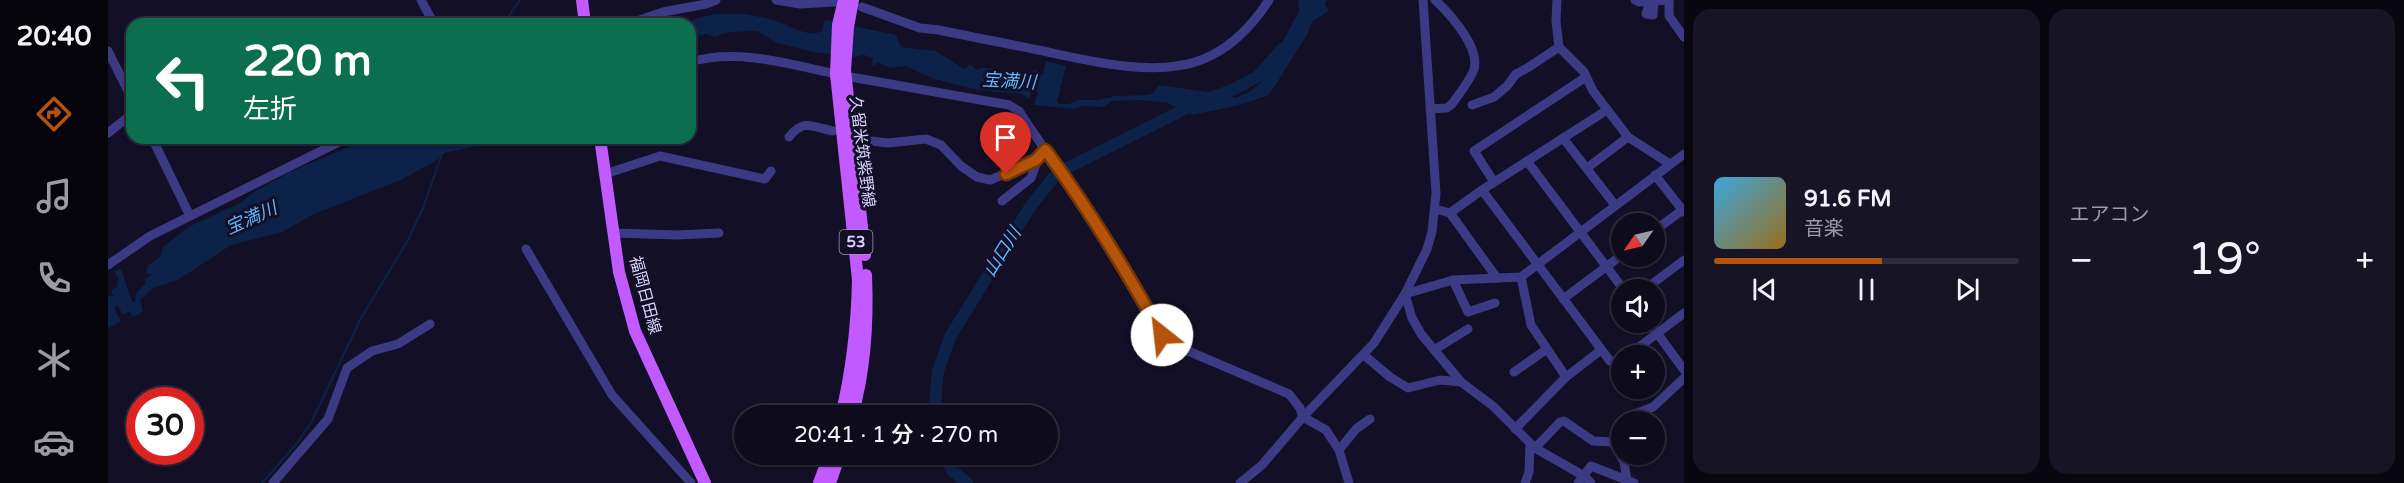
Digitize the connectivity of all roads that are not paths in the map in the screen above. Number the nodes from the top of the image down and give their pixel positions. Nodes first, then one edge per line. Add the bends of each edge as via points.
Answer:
1 (421, 0) edge
2 (582, 0) edge
3 (716, 0) edge
4 (776, 0) edge
5 (1269, 0) edge
6 (1423, 0) edge
7 (1435, 0) edge
8 (1557, 0) edge
9 (1635, 0) edge
10 (1669, 0) edge
11 (839, 1) edge
12 (1652, 1) edge
13 (858, 3) edge
14 (431, 18) edge
15 (584, 18) edge
16 (646, 18) edge
17 (843, 26) junction
18 (1684, 38) edge
19 (1559, 47) junction
20 (108, 51) edge
21 (696, 61) edge
22 (841, 72) junction
23 (1586, 77) junction
24 (126, 87) edge
25 (1472, 105) dead end
26 (1430, 109) junction
27 (1607, 110) junction
28 (126, 119) edge
29 (833, 131) dead end
30 (108, 133) edge
31 (789, 137) dead end
32 (1628, 137) junction
33 (1563, 138) junction
34 (862, 140) dead end
35 (155, 144) edge
36 (335, 144) edge
37 (601, 144) edge
38 (1046, 151) junction
39 (1684, 154) edge
40 (1036, 160) junction
41 (1527, 161) junction
42 (1670, 164) junction
43 (1587, 168) junction
44 (771, 171) dead end
45 (606, 174) junction
46 (1655, 175) junction
47 (1494, 182) junction
48 (1482, 190) junction
49 (1002, 201) dead end
50 (1615, 205) junction
51 (1435, 209) junction
52 (1683, 210) edge
53 (1450, 213) junction
54 (190, 216) junction
55 (1665, 223) edge
56 (1580, 232) junction
57 (614, 233) junction
58 (719, 233) dead end
59 (525, 249) dead end
60 (1684, 260) edge
61 (1611, 263) edge
62 (108, 265) edge
63 (1537, 265) junction
64 (1606, 267) junction
65 (1521, 277) junction
66 (1497, 278) junction
67 (1615, 279) edge
68 (1659, 279) edge
69 (1453, 280) junction
70 (1405, 294) junction
71 (1563, 299) junction
72 (1495, 303) dead end
73 (1684, 312) edge
74 (430, 324) dead end
75 (1665, 327) edge
76 (1468, 329) dead end
77 (1657, 333) joint
78 (1641, 345) edge
79 (1547, 349) junction
80 (1434, 350) junction
81 (1601, 350) junction
82 (1364, 355) junction
83 (1611, 361) edge
84 (1683, 367) edge
85 (1514, 372) dead end
86 (1566, 377) junction
87 (1684, 378) edge
88 (1461, 381) junction
89 (843, 405) edge
90 (854, 405) edge
91 (1642, 411) edge
92 (1303, 417) junction
93 (1370, 419) dead end
94 (1515, 429) junction
95 (1611, 442) edge
96 (1532, 446) junction
97 (1339, 450) junction
98 (826, 465) edge
99 (836, 465) edge
100 (1625, 465) edge
101 (1584, 481) edge
102 (1630, 482) edge
103 (273, 483) edge
104 (691, 483) edge
105 (705, 483) edge
106 (819, 483) edge
107 (830, 483) edge
108 (1240, 483) edge
109 (1349, 483) edge
110 (1525, 483) edge

1 - 14 street
2 - 15 main road
3 - 16 street
4 - 11 street via 800,4
5 - 13 street via 1231,45 1199,61 1173,67 1088,60 920,28
6 - 26 street
7 - 26 street via 1471,45 1476,63 1452,104
8 - 19 street
9 - 12 street
10 - 12 street
10 - 18 street via 1669,16
11 - 17 main road, 久留米筑紫野線 / 53
13 - 17 main road, 久留米筑紫野線 / 53
17 - 22 main road, 久留米筑紫野線 / 53
19 - 23 street
19 - 25 street via 1516,74 1494,97
20 - 24 street
21 - 22 street via 723,56 759,58
22 - 38 street via 913,90 1009,105 1019,111
22 - 89 main road, 久留米筑紫野線 / 53 via 858,280 858,311
22 - 90 main road, 久留米筑紫野線 / 53 via 864,235 867,311
23 - 27 street
23 - 47 street via 1474,151
26 - 51 street
27 - 32 street
27 - 33 street
28 - 30 street
29 - 31 street via 803,124
32 - 42 street
32 - 43 street
33 - 41 street
33 - 43 street
34 - 40 street via 888,143 926,139 941,145 977,177 990,180
35 - 54 street
36 - 54 street
37 - 45 main road, 福岡日田線
38 - 40 street
38 - 92 street via 1119,259 1162,335 1174,345 1289,394
39 - 42 street
40 - 49 street via 1030,178
41 - 47 street
41 - 56 street
42 - 46 street
43 - 50 street
44 - 45 street via 765,179 660,156
45 - 57 main road, 福岡日田線
46 - 50 street
46 - 52 street
47 - 48 street
48 - 53 street
48 - 63 street
50 - 56 street
51 - 53 street
51 - 70 street via 1427,249
52 - 55 street
53 - 66 street
54 - 62 street via 150,236
56 - 63 street
56 - 64 street
57 - 58 street
57 - 105 main road, 福岡日田線 via 635,331
59 - 104 street via 612,395
60 - 68 street
61 - 64 street
63 - 65 street
63 - 71 street
64 - 67 street
64 - 71 street
65 - 66 street
65 - 79 street via 1531,324
66 - 69 street
69 - 70 street
69 - 72 street via 1468,312
70 - 80 street via 1412,318
70 - 82 street
71 - 81 street
73 - 75 street
74 - 103 street via 398,344 372,351 347,368 328,419
76 - 80 street
77 - 78 street
77 - 84 street
79 - 85 street
79 - 86 street
80 - 88 street
81 - 83 street
81 - 86 street
82 - 88 street via 1408,388 1440,380
82 - 92 street
86 - 94 street
87 - 91 street
88 - 94 street
92 - 97 street via 1326,430
92 - 108 street via 1262,465
93 - 97 street
94 - 96 street
95 - 96 street via 1593,441 1564,421
96 - 101 street
96 - 110 street
97 - 109 street
98 - 106 main road
99 - 107 main road
100 - 102 street
101 - 102 street via 1591,466

